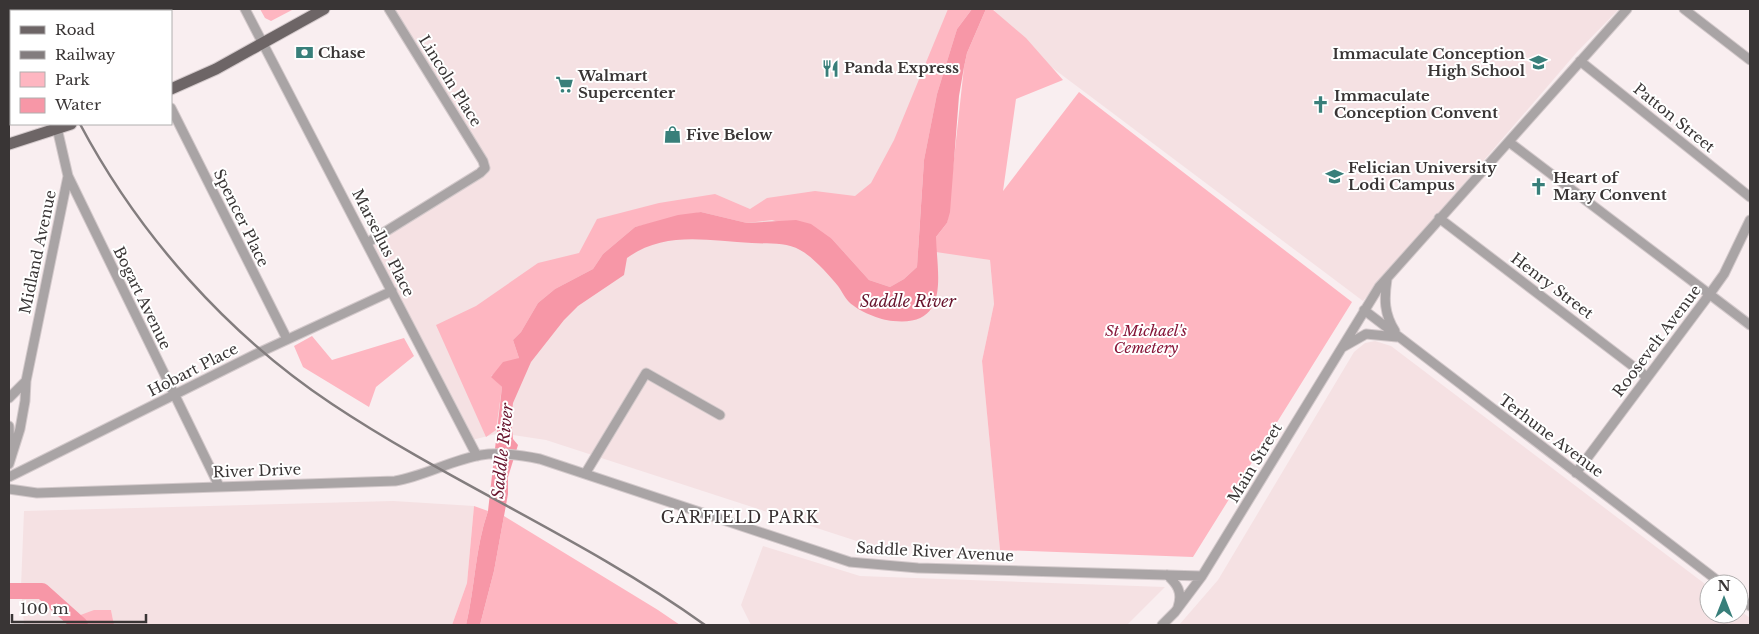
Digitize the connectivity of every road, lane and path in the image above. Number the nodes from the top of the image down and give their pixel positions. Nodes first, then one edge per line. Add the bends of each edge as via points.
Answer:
1 (245, 9) edge
2 (324, 9) edge
3 (389, 9) edge
4 (1627, 9) edge
5 (1684, 9) edge
6 (263, 44) junction
7 (1750, 60) edge
8 (1580, 61) junction
9 (172, 89) edge
10 (172, 110) edge
11 (68, 125) edge
12 (57, 128) junction
13 (1509, 142) junction
14 (9, 144) edge
15 (68, 176) junction
16 (1750, 196) edge
17 (1439, 218) junction
18 (1750, 220) edge
19 (367, 243) junction
20 (1387, 277) junction
21 (392, 291) junction
22 (1709, 295) junction
23 (1364, 310) junction
24 (1750, 325) edge
25 (1399, 338) junction
26 (287, 340) junction
27 (1340, 349) junction
28 (1647, 377) junction
29 (26, 381) junction
30 (174, 395) junction
31 (9, 398) edge
32 (720, 414) dead end
33 (9, 426) edge
34 (502, 454) joint
35 (481, 455) junction
36 (9, 461) edge
37 (1576, 473) junction
38 (585, 474) junction
39 (9, 477) edge
40 (218, 486) junction
41 (9, 489) edge
42 (1709, 574) edge
43 (1166, 575) junction
44 (1202, 576) junction
45 (1175, 612) junction
46 (1162, 625) edge

1 - 6 street, Marsellus Place
2 - 6 main road
3 - 19 street, Lincoln Place via 485,168
4 - 8 street, Main Street
5 - 7 street
6 - 9 main road
6 - 19 street, Marsellus Place
8 - 13 street, Main Street
8 - 16 street, Patton Street
10 - 26 street, Spencer Place
11 - 12 main road
12 - 14 main road
12 - 15 street, Midland Avenue
13 - 17 street, Main Street
13 - 22 street
15 - 29 street, Midland Avenue
15 - 30 street, Bogart Avenue
17 - 20 street, Main Street
17 - 28 street, Henry Street
18 - 22 street, Roosevelt Avenue via 1724,274
19 - 21 street, Marsellus Place
20 - 23 street, Main Street
20 - 25 street via 1385,307 1388,320
21 - 26 street, Hobart Place
21 - 35 street, Marsellus Place
22 - 24 street
22 - 28 street, Roosevelt Avenue
23 - 25 street, Terhune Avenue
23 - 27 street, Main Street
25 - 27 street via 1366,334
25 - 37 street, Terhune Avenue
26 - 30 street, Hobart Place
27 - 44 street, Main Street
28 - 37 street, Roosevelt Avenue
29 - 31 street
29 - 36 street, Midland Avenue via 20,429
30 - 39 street, Hobart Place
30 - 40 street, Bogart Avenue
32 - 38 street via 646,373
33 - 36 street
34 - 35 street, River Drive
34 - 38 street, Saddle River Avenue via 524,456
35 - 40 street, River Drive via 395,481
37 - 42 street, Terhune Avenue
38 - 43 street, Saddle River Avenue via 857,564
40 - 41 street, River Drive via 37,493
43 - 44 street, Saddle River Avenue
43 - 45 street via 1178,587 1180,598
44 - 45 street, Main Street
45 - 46 street, Main Street

